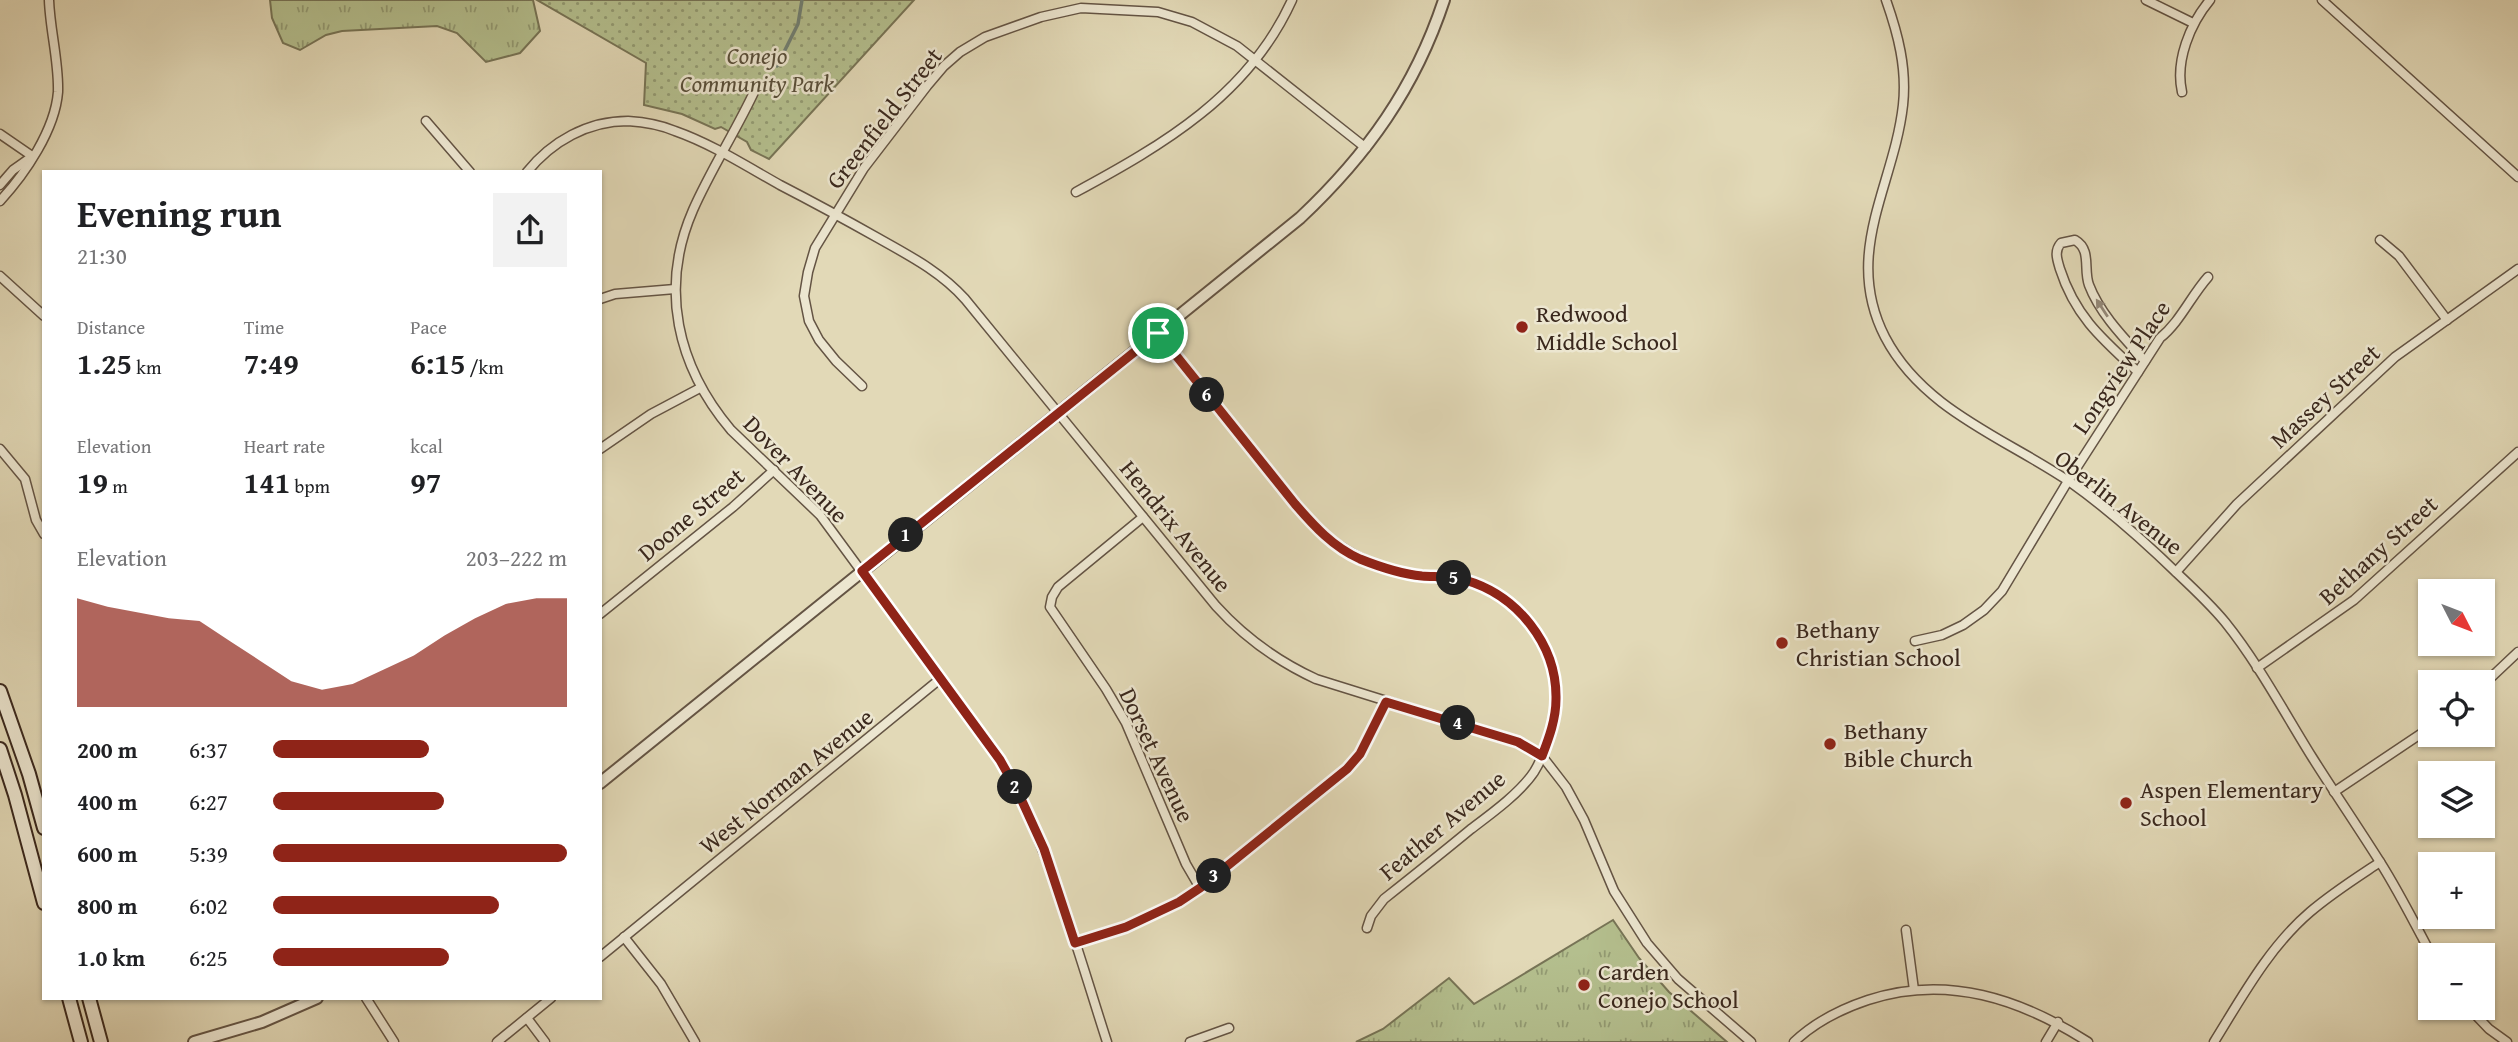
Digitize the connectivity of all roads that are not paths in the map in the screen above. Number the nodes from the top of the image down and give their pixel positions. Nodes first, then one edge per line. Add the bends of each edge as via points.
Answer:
1 (49, 0) edge
2 (1292, 0) edge
3 (1444, 0) edge
4 (1886, 0) edge
5 (2146, 0) edge
6 (2210, 0) edge
7 (2322, 0) edge
8 (2193, 23) junction
9 (1255, 61) junction
10 (755, 90) dead end
11 (2182, 92) dead end
12 (426, 121) dead end
13 (0, 134) edge
14 (1366, 148) junction
15 (722, 154) junction
16 (32, 156) junction
17 (468, 170) edge
18 (529, 170) edge
19 (2518, 177) edge
20 (0, 185) edge
21 (1076, 192) dead end
22 (0, 201) edge
23 (835, 214) junction
24 (2380, 240) dead end
25 (2518, 269) edge
26 (0, 276) edge
27 (2208, 277) dead end
28 (675, 289) junction
29 (602, 298) edge
30 (42, 314) edge
31 (2447, 320) junction
32 (1158, 333) junction
33 (2146, 361) junction
34 (2138, 372) junction
35 (862, 386) dead end
36 (700, 388) junction
37 (1059, 413) junction
38 (602, 448) edge
39 (0, 449) edge
40 (2518, 452) edge
41 (774, 470) junction
42 (2068, 481) junction
43 (1143, 517) junction
44 (42, 530) edge
45 (862, 571) junction
46 (2176, 572) junction
47 (602, 612) edge
48 (1915, 641) dead end
49 (2518, 652) edge
50 (2257, 668) junction
51 (2495, 674) edge
52 (940, 679) junction
53 (0, 691) edge
54 (1386, 702) junction
55 (2418, 736) edge
56 (0, 749) edge
57 (1542, 756) junction
58 (602, 781) edge
59 (2334, 792) junction
60 (42, 821) edge
61 (2380, 862) junction
62 (1200, 888) junction
63 (42, 896) edge
64 (1367, 928) dead end
65 (1906, 930) dead end
66 (624, 937) junction
67 (1075, 943) junction
68 (2425, 943) edge
69 (602, 955) edge
70 (1914, 990) junction
71 (70, 1000) edge
72 (90, 1000) edge
73 (312, 1000) edge
74 (367, 1000) edge
75 (549, 1000) edge
76 (527, 1018) junction
77 (2480, 1020) edge
78 (2058, 1022) junction
79 (1230, 1028) dead end
80 (80, 1042) edge
81 (101, 1042) edge
82 (194, 1042) edge
83 (394, 1042) edge
84 (497, 1042) edge
85 (545, 1042) edge
86 (695, 1042) edge
87 (1107, 1042) edge
88 (1190, 1042) edge
89 (1751, 1042) edge
90 (1794, 1042) edge
91 (2046, 1042) edge
92 (2088, 1042) edge
93 (2214, 1042) edge
94 (2507, 1042) edge

1 - 16 street via 58,95
2 - 9 street
3 - 14 street via 1419,62
4 - 42 street, Oberlin Avenue via 1895,26 1903,106 1868,257 1869,284 1883,333 1908,373 1929,393
5 - 8 street
6 - 8 street
7 - 19 street
8 - 11 street via 2181,65
9 - 14 street, Greenfield Street
9 - 21 street via 1183,130
9 - 23 street, Greenfield Street via 1192,22 1158,12 1081,8 998,31 944,66 864,167
10 - 15 street, Dover Avenue
12 - 17 street
13 - 16 street
14 - 32 street via 1300,218
15 - 18 street, Hendrix Avenue via 651,124 603,123 573,133 548,149
15 - 23 street, Hendrix Avenue
15 - 28 street, Dover Avenue via 692,211 677,262
16 - 20 street
16 - 22 street via 21,178
23 - 35 street, Greenfield Street via 815,248 804,296 819,340
23 - 37 street, Hendrix Avenue via 951,284
24 - 31 street via 2399,257
25 - 31 street, Massey Street
26 - 30 street
27 - 33 street, Longview Place
28 - 29 street
28 - 36 street, Dover Avenue via 678,326
31 - 46 street, Massey Street via 2395,357 2257,485
32 - 37 street
32 - 57 street, Feather Avenue via 1295,504 1339,548 1402,573 1464,579 1507,600 1524,616 1540,638 1555,679 1553,724
33 - 34 street, Longview Place
33 -> 34 street via 2103,311 2090,288 2081,244 2075,240 2061,243 2058,263 2076,307
34 - 42 street, Longview Place
36 - 38 street via 650,414
36 - 41 street, Dover Avenue via 731,430
37 - 43 street, Hendrix Avenue
37 - 45 street
39 - 44 street via 25,479
40 - 50 street, Bethany Street via 2354,600
41 - 45 street, Dover Avenue via 811,506
41 - 47 street, Doone Street
42 - 46 street, Oberlin Avenue
42 - 48 street, Longview Place via 2002,591 1984,610 1942,635
43 - 54 street, Hendrix Avenue via 1234,626 1266,651 1316,679
43 - 62 street, Dorset Avenue via 1058,587 1050,607 1126,723
45 - 52 street, Dover Avenue
45 - 58 street
46 - 50 street, Oberlin Avenue via 2226,623
49 - 51 street
50 - 59 street, Oberlin Avenue
52 - 66 street, West Norman Avenue
52 - 67 street, Dover Avenue via 975,723 1018,792 1044,849
53 - 60 main road
54 - 57 street, Hendrix Avenue via 1518,742
54 - 62 street via 1360,754 1347,769
55 - 59 street
56 - 63 main road
57 - 64 street, Feather Avenue via 1533,774 1498,808 1384,899
57 - 89 street, Hendrix Avenue via 1577,804 1614,891 1647,943 1678,979
59 - 61 street, Oberlin Avenue
61 - 68 street, Oberlin Avenue
61 - 93 street via 2335,892 2289,933
62 - 67 street via 1157,914
65 - 70 street
66 - 69 street, West Norman Avenue
66 - 86 street via 661,984
67 - 87 street, Dover Avenue
70 - 78 street via 1984,994
70 - 90 street via 1855,1005 1819,1022
71 - 80 main road
72 - 81 main road
73 - 82 street via 262,1022
74 - 83 street
75 - 76 street
76 - 84 street
76 - 85 street
77 - 94 street
78 - 91 street
78 - 92 street
79 - 88 street

